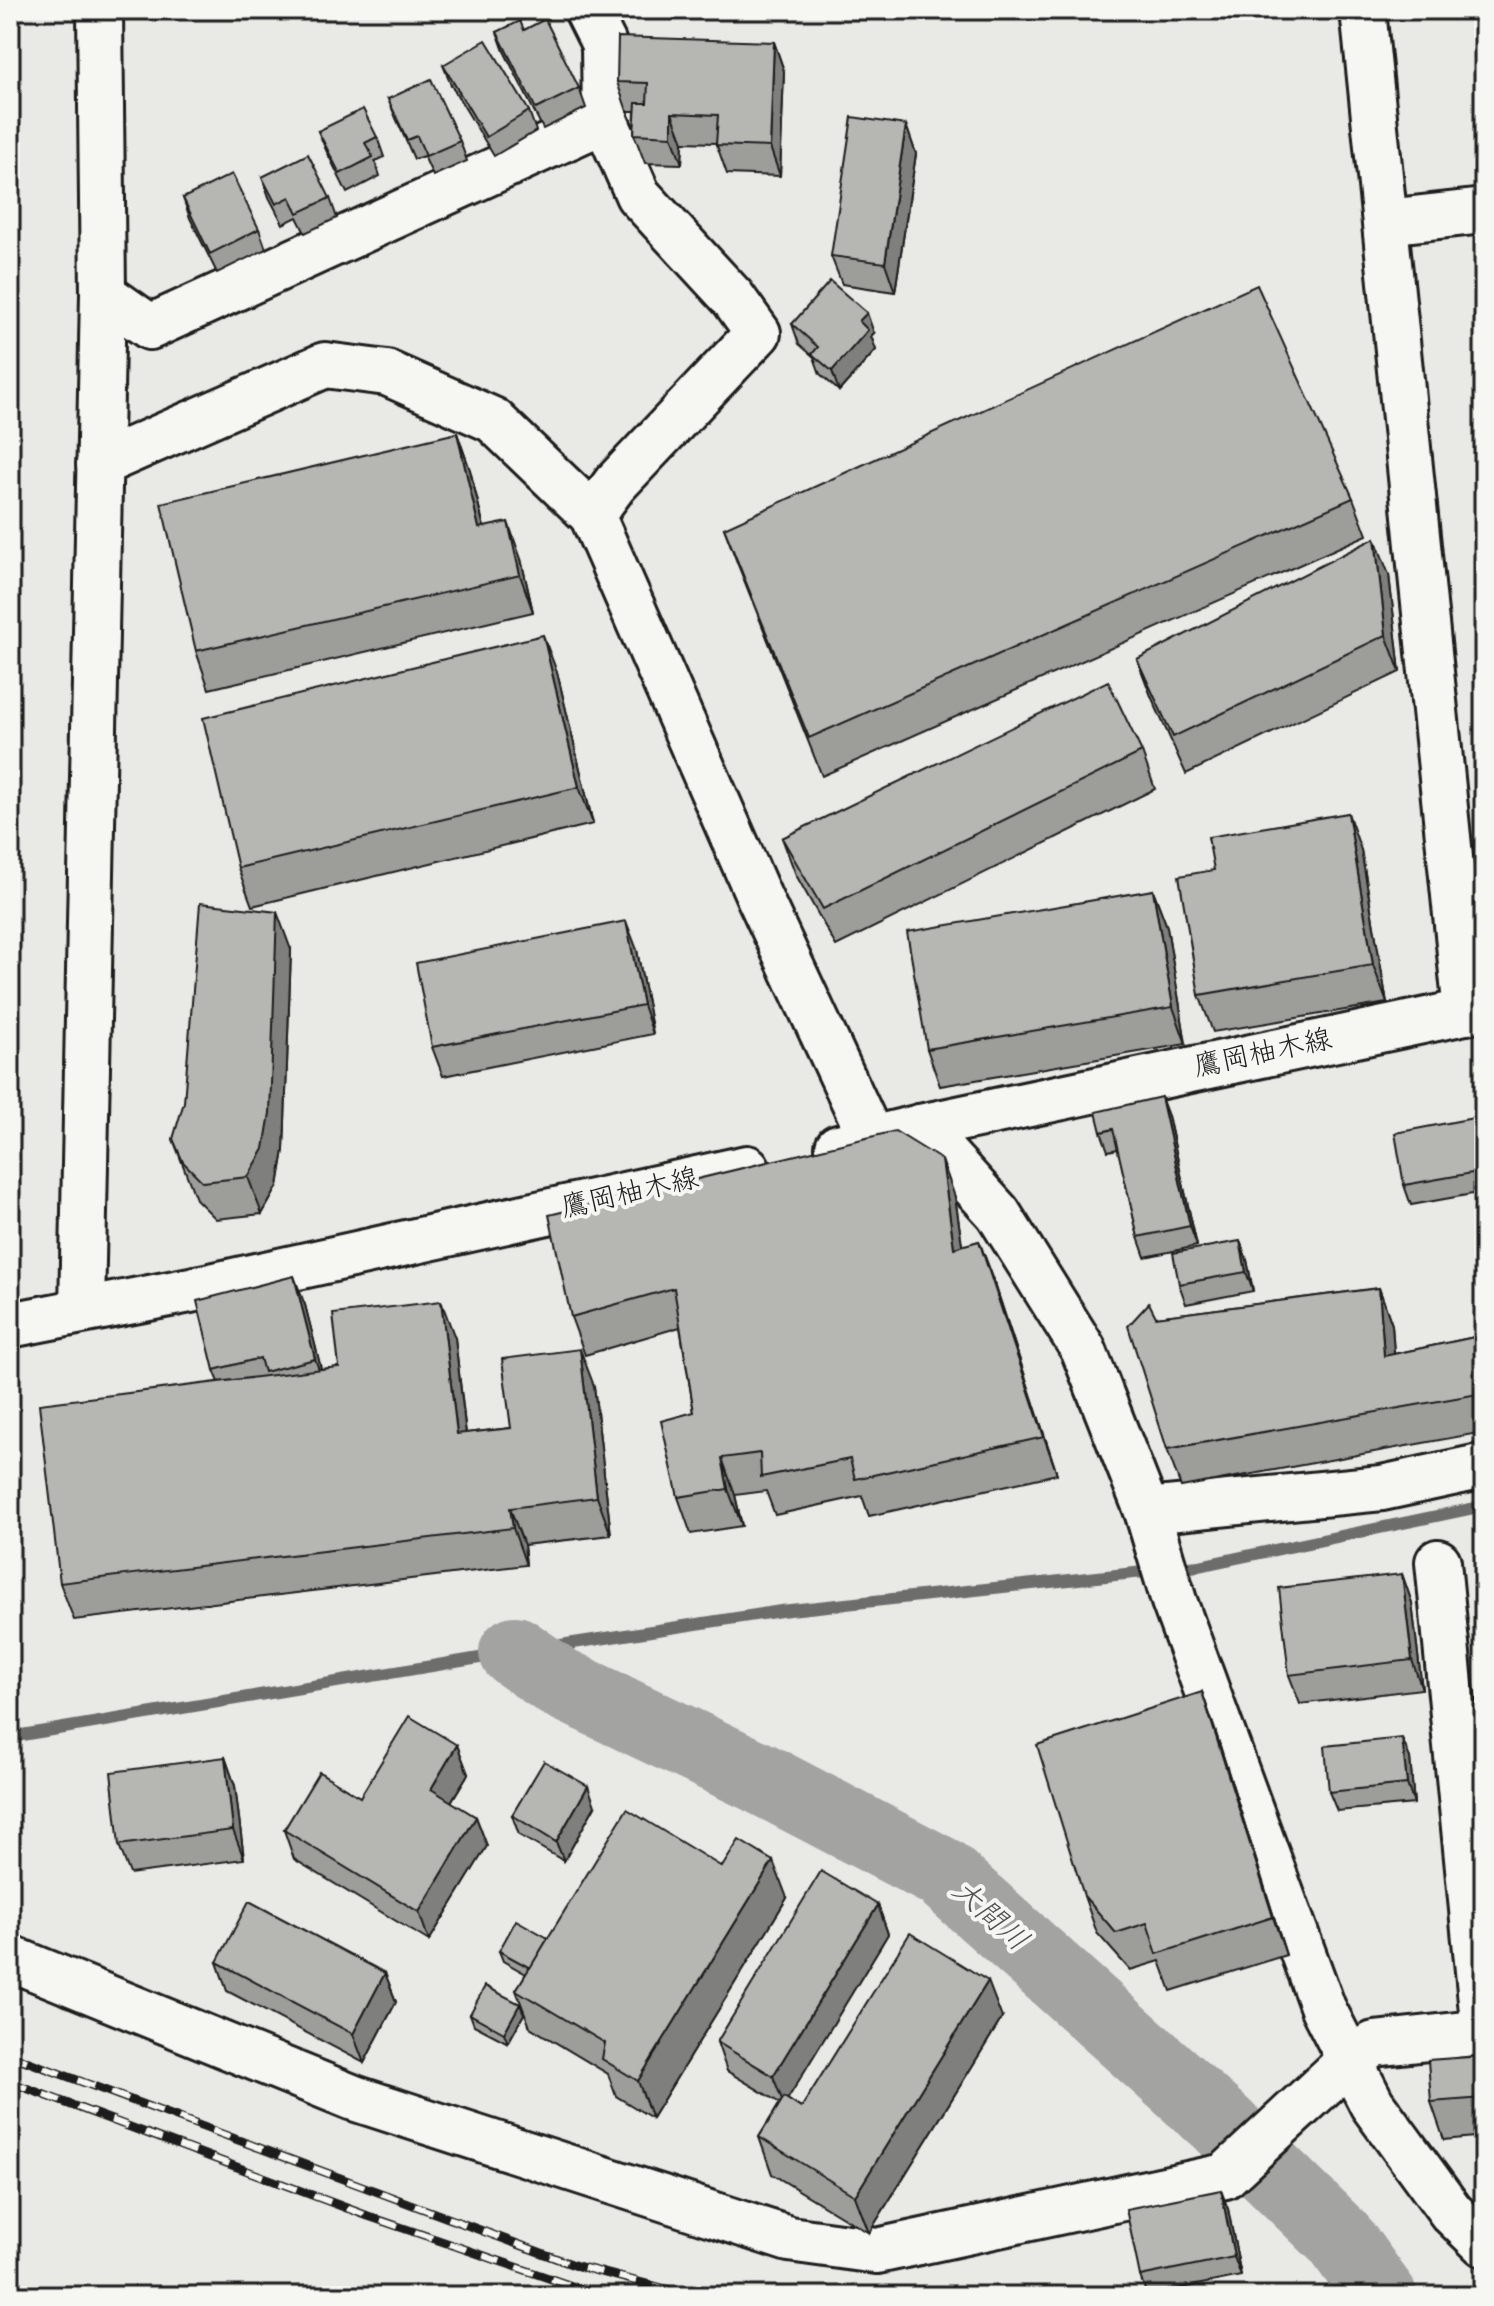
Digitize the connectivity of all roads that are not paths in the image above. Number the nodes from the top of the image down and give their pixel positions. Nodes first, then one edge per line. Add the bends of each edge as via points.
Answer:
1 (100, 10) edge
2 (587, 10) edge
3 (1363, 10) edge
4 (605, 120) junction
5 (1484, 211) edge
6 (1386, 222) junction
7 (103, 294) junction
8 (99, 464) junction
9 (592, 515) junction
10 (1475, 1010) edge
11 (920, 1127) junction
12 (872, 1140) junction
13 (82, 1309) junction
14 (10, 1325) edge
15 (1484, 1466) edge
16 (1152, 1525) junction
17 (1438, 1562) dead end
18 (10, 1958) edge
19 (1484, 2032) edge
20 (1350, 2060) junction
21 (1484, 2244) edge

1 - 7 street
2 - 4 street via 604,44
3 - 6 street
4 - 7 street via 150,327
4 - 9 street via 638,195 733,298 758,333
5 - 6 street
6 - 10 street
7 - 8 street
8 - 9 street via 325,365 387,373 493,420
8 - 13 street
9 - 12 street
10 - 11 street, 鷹岡柚木線
11 - 12 street, 鷹岡柚木線
11 - 16 street via 998,1213 1083,1349
12 - 13 street, 鷹岡柚木線 via 425,1241
13 - 14 street, 鷹岡柚木線
15 - 16 street
16 - 20 street via 1174,1601 1323,2008
17 - 19 street
18 - 20 street via 354,2098 789,2239 877,2251 1225,2176
19 - 20 street via 1374,2044
20 - 21 street via 1381,2116 1451,2212

